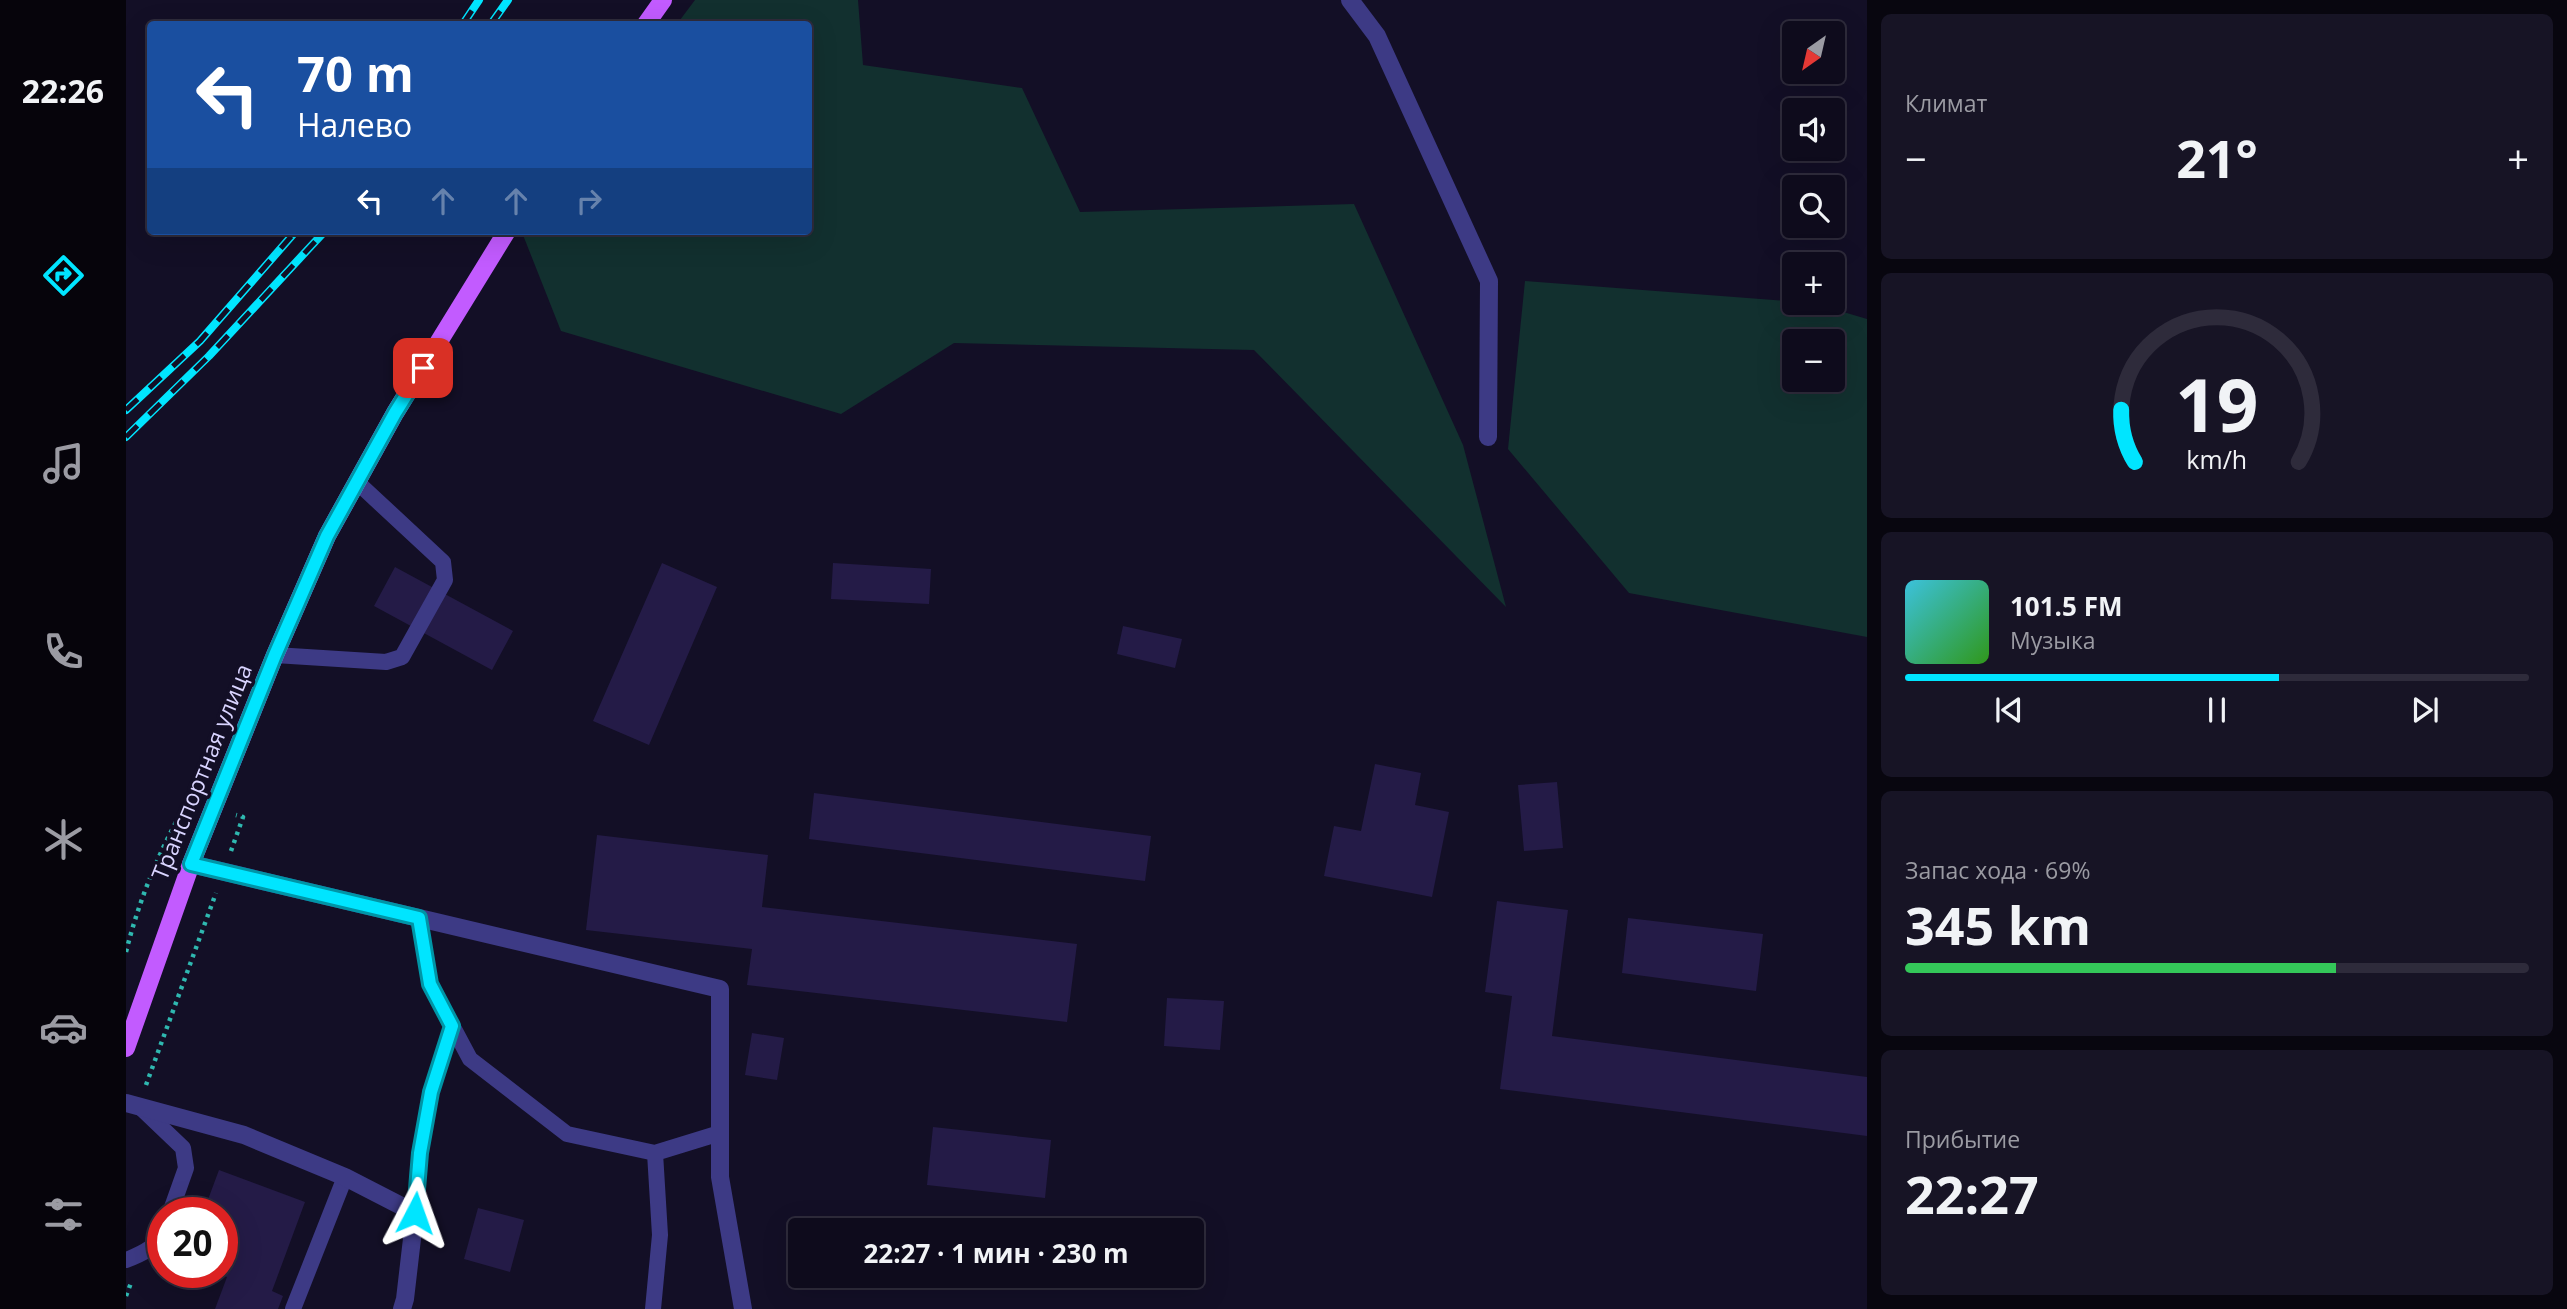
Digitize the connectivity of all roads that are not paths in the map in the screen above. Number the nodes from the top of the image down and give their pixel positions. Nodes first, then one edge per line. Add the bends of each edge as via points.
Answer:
1 (663, 0) edge
2 (1350, 0) edge
3 (648, 21) edge
4 (505, 235) edge
5 (1488, 437) dead end
6 (357, 482) junction
7 (275, 655) junction
8 (191, 864) junction
9 (419, 918) junction
10 (452, 1026) junction
11 (126, 1048) edge
12 (132, 1105) edge
13 (720, 1133) junction
14 (655, 1153) junction
15 (345, 1177) junction
16 (176, 1197) edge
17 (415, 1213) junction
18 (147, 1250) edge
19 (126, 1260) edge
20 (293, 1309) edge
21 (402, 1309) edge
22 (653, 1309) edge
23 (743, 1309) edge

1 - 3 main road
2 - 5 street via 1377,36 1489,281
4 - 6 main road, Транспортная улица
6 - 7 main road, Транспортная улица via 327,536
6 - 7 lane via 443,562 445,580 402,657 386,662
7 - 8 main road, Транспортная улица
8 - 9 street
8 - 11 main road, Транспортная улица
9 - 10 lane via 430,984
9 - 13 street via 720,989
10 - 14 lane via 470,1059 567,1134
10 - 17 lane via 431,1092
12 - 15 street via 244,1135
12 - 16 lane via 183,1148 186,1168
13 - 14 lane
13 - 23 street via 720,1177
14 - 22 lane via 660,1235
15 - 17 street
15 - 20 lane
17 - 21 street
18 - 19 lane

